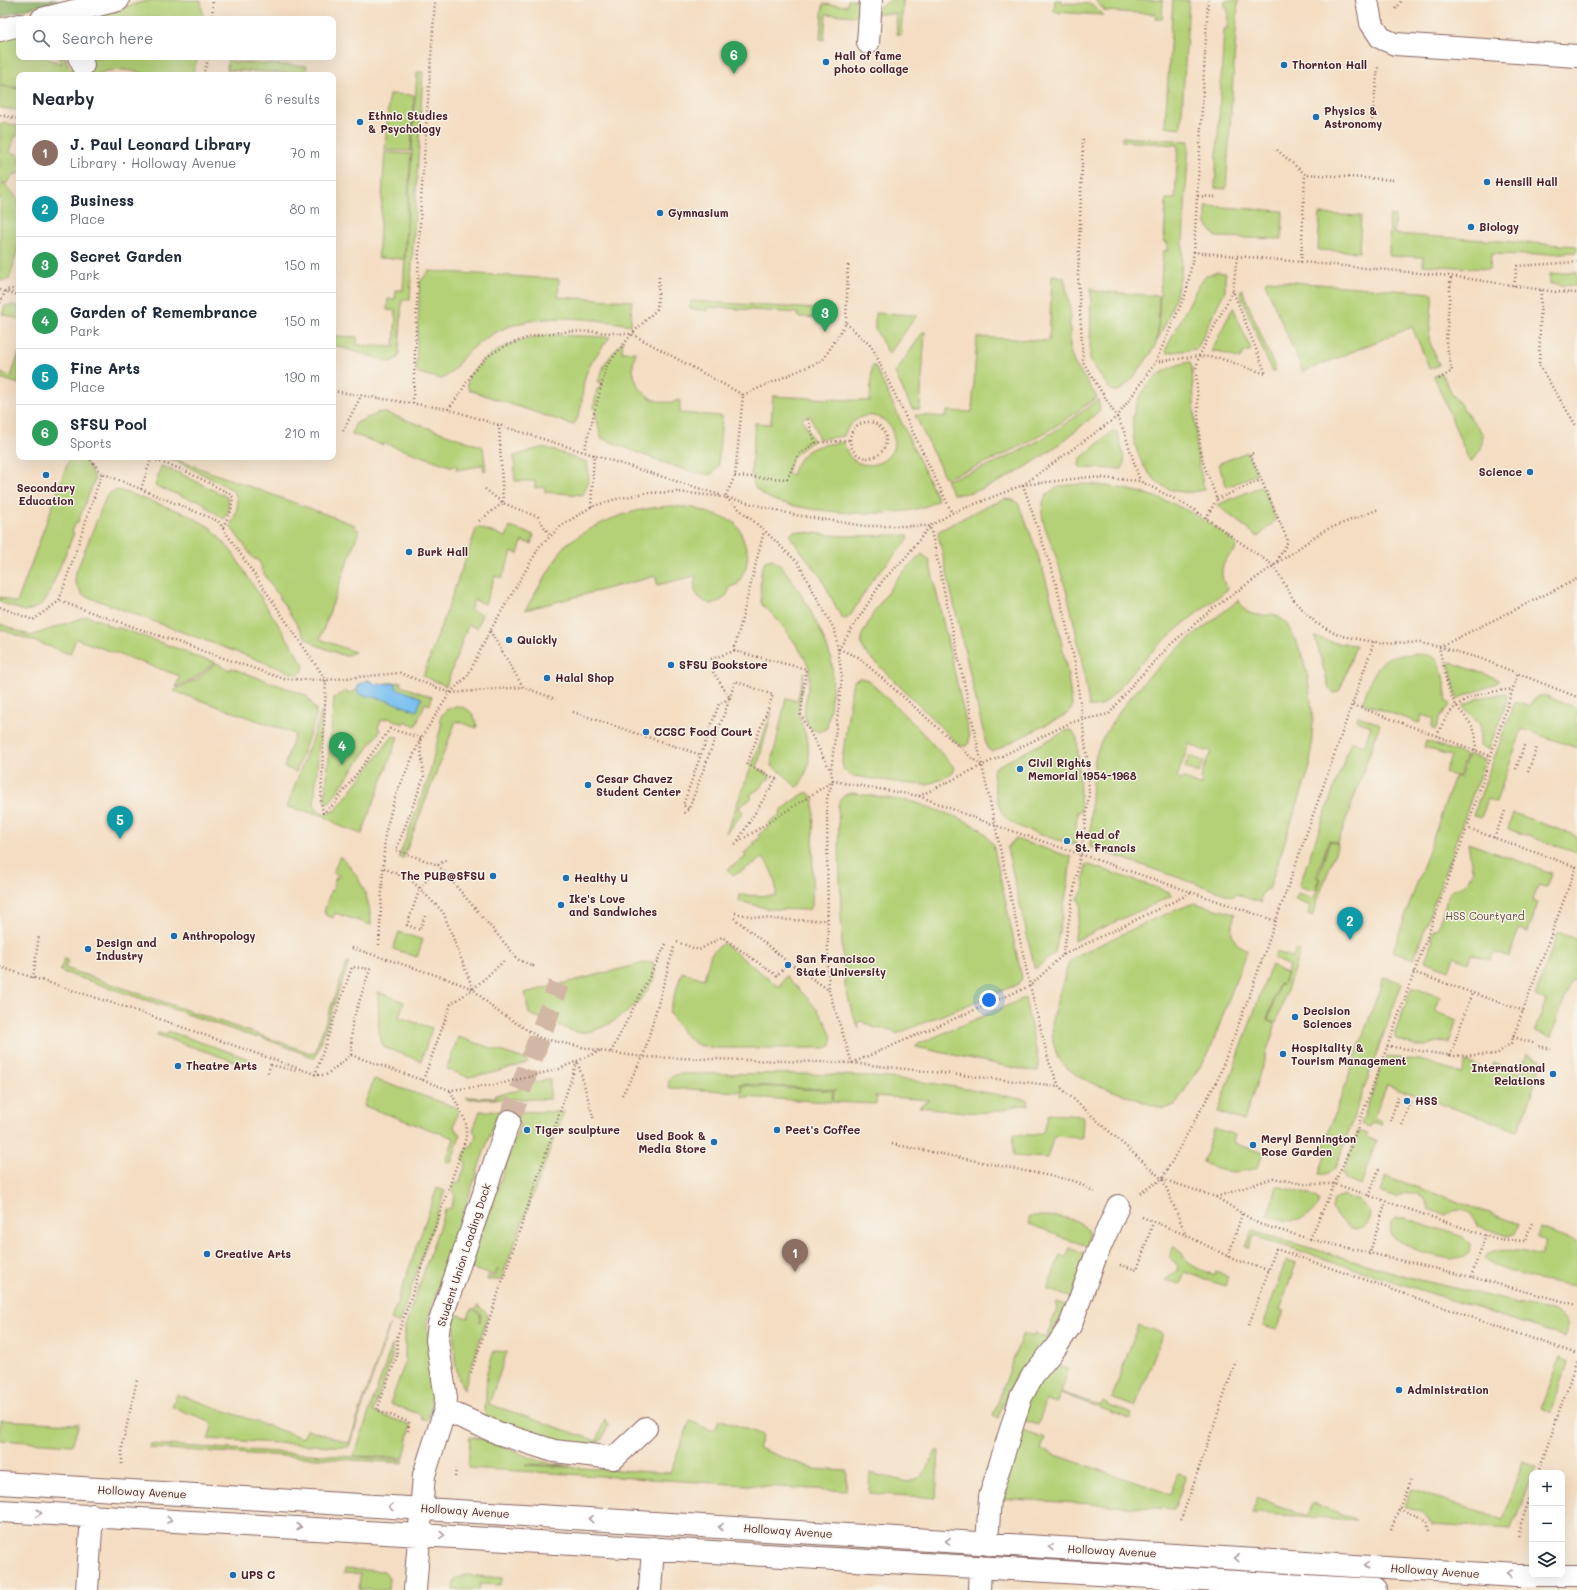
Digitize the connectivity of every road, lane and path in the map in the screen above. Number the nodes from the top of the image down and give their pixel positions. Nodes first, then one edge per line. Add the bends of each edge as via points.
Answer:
1 (118, 0) edge
2 (213, 0) edge
3 (435, 0) edge
4 (871, 0) edge
5 (1208, 0) edge
6 (1367, 0) edge
7 (60, 16) edge
8 (212, 16) edge
9 (16, 26) edge
10 (0, 30) edge
11 (1381, 38) junction
12 (868, 42) dead end
13 (1577, 56) edge
14 (208, 60) edge
15 (204, 72) edge
16 (0, 115) edge
17 (16, 118) edge
18 (1372, 120) dead end
19 (1084, 139) dead end
20 (1277, 150) dead end
21 (1305, 174) junction
22 (1394, 180) dead end
23 (1198, 196) junction
24 (1215, 197) dead end
25 (1194, 252) junction
26 (1236, 256) junction
27 (1300, 262) junction
28 (1577, 262) edge
29 (848, 265) dead end
30 (1451, 276) junction
31 (659, 277) dead end
32 (1514, 286) junction
33 (16, 288) edge
34 (0, 290) edge
35 (6, 290) junction
36 (1541, 290) junction
37 (1233, 291) junction
38 (1577, 293) edge
39 (16, 294) edge
40 (0, 303) edge
41 (846, 323) junction
42 (632, 334) junction
43 (1199, 356) junction
44 (1155, 363) junction
45 (1439, 379) dead end
46 (336, 392) edge
47 (361, 396) junction
48 (743, 396) junction
49 (413, 403) junction
50 (448, 409) junction
51 (1117, 417) junction
52 (808, 419) dead end
53 (499, 425) junction
54 (1577, 427) edge
55 (343, 431) dead end
56 (850, 440) junction
57 (815, 443) junction
58 (584, 451) junction
59 (1253, 453) dead end
60 (594, 454) junction
61 (91, 460) edge
62 (151, 460) edge
63 (157, 460) edge
64 (102, 473) junction
65 (735, 476) junction
66 (1261, 480) junction
67 (1140, 481) junction
68 (1023, 485) junction
69 (141, 489) junction
70 (484, 489) dead end
71 (725, 497) junction
72 (1217, 499) junction
73 (503, 503) junction
74 (591, 508) junction
75 (1379, 508) dead end
76 (952, 513) junction
77 (1206, 518) junction
78 (479, 521) dead end
79 (930, 526) junction
80 (223, 528) junction
81 (764, 530) junction
82 (550, 536) junction
83 (1274, 566) junction
84 (1577, 579) edge
85 (59, 601) junction
86 (0, 607) edge
87 (490, 631) junction
88 (1374, 642) junction
89 (1439, 647) junction
90 (839, 649) junction
91 (734, 651) junction
92 (711, 659) dead end
93 (713, 672) dead end
94 (1518, 673) junction
95 (326, 680) junction
96 (523, 687) junction
97 (1513, 689) junction
98 (450, 693) junction
99 (1577, 697) edge
100 (730, 698) junction
101 (556, 699) dead end
102 (1353, 705) junction
103 (1456, 705) junction
104 (573, 712) dead end
105 (1083, 720) junction
106 (1437, 736) junction
107 (420, 738) junction
108 (1525, 743) joint
109 (1475, 750) junction
110 (701, 755) junction
111 (1491, 756) junction
112 (981, 766) junction
113 (831, 771) junction
114 (1528, 772) joint
115 (833, 781) junction
116 (919, 796) junction
117 (689, 809) junction
118 (1505, 811) dead end
119 (684, 814) dead end
120 (996, 826) junction
121 (1467, 828) junction
122 (1494, 838) junction
123 (1080, 854) junction
124 (448, 859) dead end
125 (438, 865) junction
126 (384, 868) junction
127 (430, 869) dead end
128 (420, 888) junction
129 (1191, 893) junction
130 (735, 913) dead end
131 (425, 916) dead end
132 (734, 918) dead end
133 (827, 920) junction
134 (1276, 921) junction
135 (39, 935) dead end
136 (676, 942) dead end
137 (666, 944) dead end
138 (379, 945) dead end
139 (674, 947) dead end
140 (352, 948) dead end
141 (1063, 955) junction
142 (504, 961) dead end
143 (788, 962) junction
144 (534, 963) dead end
145 (0, 967) edge
146 (1414, 972) junction
147 (33, 978) junction
148 (1030, 986) junction
149 (473, 989) junction
150 (829, 990) junction
151 (1472, 993) junction
152 (1524, 1011) junction
153 (1514, 1037) junction
154 (1387, 1046) junction
155 (1551, 1049) dead end
156 (600, 1051) junction
157 (611, 1053) junction
158 (351, 1055) junction
159 (1450, 1056) junction
160 (644, 1057) junction
161 (577, 1062) junction
162 (272, 1063) junction
163 (852, 1064) junction
164 (268, 1073) dead end
165 (317, 1075) junction
166 (423, 1080) junction
167 (1059, 1086) junction
168 (1399, 1095) dead end
169 (622, 1096) dead end
170 (594, 1120) dead end
171 (509, 1121) tunnel mouth
172 (1390, 1121) dead end
173 (1402, 1125) joint
174 (892, 1144) dead end
175 (1379, 1168) dead end
176 (1162, 1180) junction
177 (1335, 1184) junction
178 (1369, 1196) junction
179 (1216, 1197) junction
180 (1386, 1202) junction
181 (1118, 1206) junction
182 (1242, 1214) junction
183 (1153, 1222) junction
184 (1532, 1222) dead end
185 (1186, 1235) junction
186 (1486, 1235) junction
187 (1310, 1239) junction
188 (1369, 1255) junction
189 (1228, 1257) junction
190 (1095, 1258) junction
191 (1268, 1270) junction
192 (1471, 1277) junction
193 (1577, 1305) edge
194 (1249, 1325) dead end
195 (1577, 1354) edge
196 (1577, 1360) edge
197 (1236, 1361) dead end
198 (470, 1374) dead end
199 (137, 1380) dead end
200 (445, 1410) junction
201 (646, 1428) dead end
202 (1539, 1470) edge
203 (1410, 1481) dead end
204 (0, 1483) edge
205 (121, 1491) junction
206 (1529, 1501) edge
207 (420, 1508) junction
208 (1399, 1509) junction
209 (0, 1511) edge
210 (92, 1515) junction
211 (1182, 1520) dead end
212 (1391, 1530) dead end
213 (1429, 1532) dead end
214 (418, 1534) junction
215 (1517, 1535) dead end
216 (987, 1544) junction
217 (653, 1548) junction
218 (980, 1568) junction
219 (1577, 1576) edge
220 (1208, 1585) edge
221 (87, 1590) edge
222 (415, 1590) edge
223 (650, 1590) edge
224 (979, 1590) edge
225 (1376, 1590) edge

1 - 7 street
2 - 8 path
3 - 49 path via 422,201
4 - 12 street
5 - 23 path
6 - 11 street via 1371,23
9 - 10 street
11 - 13 street via 1395,44 1412,46
11 - 18 path
14 - 15 path
16 - 17 path
19 - 51 path via 1078,275 1083,362
20 - 21 path
21 - 22 path
21 - 27 path
23 - 24 path
23 - 25 path
25 - 26 path
25 - 44 path via 1186,293
26 - 27 path
26 - 37 path
27 - 30 path
28 - 32 path via 1517,266
29 - 41 path
30 - 32 path
30 - 45 path via 1446,342 1452,371
31 - 42 path via 657,309
32 - 36 path
33 - 35 path
34 - 35 path
35 - 39 path
35 - 40 path
36 - 38 path
36 - 54 path via 1538,365
37 - 43 path
37 - 43 path via 1266,374 1220,358
41 - 48 path via 823,360
41 - 76 path via 872,348
42 - 48 path
42 - 50 path via 562,331 540,333 522,339 501,348 482,361 469,378 459,398
42 - 58 path via 607,365
43 - 44 path
43 - 72 path via 1196,369 1200,446
44 - 51 path
46 - 47 path
47 - 49 path
47 - 55 path
48 - 65 path
49 - 50 path
50 - 53 path
51 - 67 path via 1124,430
51 - 68 path
52 - 57 path
53 - 58 path
53 - 73 path
56 - 56 path via 854,451 868,458 881,452 886,443 883,431 875,424 869,423 860,424 852,433
56 - 57 path
57 - 65 path via 799,454 787,479
58 - 60 path
59 - 66 path via 1250,454
60 - 71 path
60 - 74 path
61 - 64 path
62 - 69 path
63 - 80 path via 181,469 232,497 232,511
64 - 69 path
64 - 85 path
65 - 71 path
66 - 72 path
66 - 83 path via 1288,541
67 - 68 path via 1089,477
67 - 77 path
68 - 76 path
68 - 105 path via 1053,573 1064,615 1075,663
69 - 80 path via 218,521
70 - 73 path
71 - 74 path via 678,492 646,493 616,499
71 - 79 path via 795,515 865,526
71 - 81 path
72 - 77 path
73 - 78 path
73 - 82 path via 538,517
74 - 82 path via 561,526
75 - 83 path via 1323,531
76 - 79 path
77 - 83 path
79 - 90 path via 905,558 883,580
79 - 112 path
80 - 95 path
81 - 90 path via 798,563 835,631
81 - 91 path
82 - 87 path via 540,546
83 - 88 path via 1295,602 1316,623 1338,635
83 - 105 path via 1212,609 1171,644 1109,714
84 - 89 path
85 - 86 path via 33,620
85 - 95 path via 284,679
87 - 96 path
87 - 98 path via 468,675
88 - 89 path via 1420,643
88 - 102 path
89 - 94 path via 1479,658
89 - 103 path via 1451,696
90 - 112 path via 858,657
90 - 113 path via 842,677
91 - 92 path
91 - 113 path via 806,670 801,715
93 - 100 path
94 - 97 path
94 - 99 path
95 - 98 path via 400,673
95 - 107 path via 322,813 334,804 390,729
96 - 98 path
96 - 101 path
97 - 103 path via 1486,692
97 - 111 path
98 - 107 path
100 - 110 path via 718,704
100 - 115 path via 736,681 773,695 747,764 776,778 735,844
100 - 117 path
102 - 106 path
102 - 134 path
103 - 106 path via 1442,723
103 - 109 path via 1473,726 1477,741
104 - 110 path
105 - 112 path via 1065,725
105 - 123 path via 1089,794
106 - 109 path
107 - 125 path via 424,778 396,850
107 - 126 path via 395,797 385,834
108 - 108 path via 1516,769
109 - 111 path
110 - 117 path via 683,805
111 - 121 path
112 - 116 path
112 - 120 path
113 - 115 path
114 - 114 path via 1537,747
115 - 116 path
115 - 133 path via 827,798
116 - 120 path
117 - 119 path
118 - 122 path
120 - 123 path
120 - 148 path
121 - 122 path
121 - 146 path
122 - 152 path via 1576,867
123 - 129 path
123 - 141 path
124 - 125 path
125 - 144 path via 519,960 533,966
126 - 128 path via 412,881
126 - 138 path
127 - 128 path
128 - 131 path via 407,925 420,930
128 - 149 path via 443,912
129 - 134 path
129 - 141 path
130 - 133 path via 764,919
132 - 143 path
133 - 150 path
134 - 176 path via 1217,1080
135 - 147 path
136 - 143 path via 699,950 722,937 777,976
137 - 157 path
139 - 160 path
140 - 149 path, bridge
141 - 148 path
142 - 149 path
143 - 150 path
145 - 147 path
146 - 151 path
146 - 154 path
147 - 162 path via 130,1009
148 - 163 path
148 - 167 path via 1049,1062
149 - 156 path via 494,1008 540,1038
149 - 166 path via 451,1004
150 - 163 path
151 - 152 path
151 - 159 path
152 - 153 path
153 - 155 path
153 - 159 path via 1498,1054
154 - 159 path
154 - 177 path via 1350,1151
156 - 157 path
156 - 161 path
157 - 160 path
158 - 165 path via 326,1075
158 - 165 path via 352,1023 370,969 352,968
158 - 166 path
160 - 163 path
160 - 169 path
161 - 166 path via 495,1085 450,1090
161 - 170 path
161 - 198 path
162 - 164 path
162 - 165 path
163 - 167 path
167 - 176 path
168 - 172 path
171 - 200 street, Student Union Loading Dock via 439,1324 438,1340 446,1398
173 - 173 path via 1411,1100
174 - 181 path via 1074,1180
175 - 178 path
176 - 179 path
176 - 185 path
177 - 178 path
177 - 179 path via 1303,1184 1273,1178
177 - 187 path
178 - 180 path
179 - 182 path
180 - 186 path
180 - 188 path
181 - 183 path
181 - 190 street
182 - 187 path via 1259,1224
182 - 189 path
183 - 185 path
183 - 190 path via 1137,1270
184 - 186 path via 1525,1241 1496,1239
185 - 189 path
186 - 192 path
187 - 188 path
188 - 192 path
189 - 191 path
190 - 216 street via 1070,1326 1033,1375 1021,1397 990,1497
191 - 194 path
191 - 195 path via 1276,1250
192 - 193 path
196 - 202 path
197 - 211 path
199 - 205 path via 122,1448
200 - 201 street via 498,1433 554,1451 614,1458
200 - 207 street, Student Union Loading Dock via 424,1475
203 - 208 path
204 - 205 street, Holloway Avenue
207 -> 205 street, Holloway Avenue
206 - 215 path
207 - 214 street, Student Union Loading Dock
216 -> 207 street, Holloway Avenue
208 - 212 path
208 - 213 path via 1427,1522
209 -> 210 street
210 -> 214 street
210 - 221 street
214 -> 217 street
214 - 222 street, Student Union Loading Dock
219 -> 216 street, Holloway Avenue via 1517,1576
217 - 218 street
217 - 223 street
218 - 220 street
218 - 224 street
220 - 225 street

